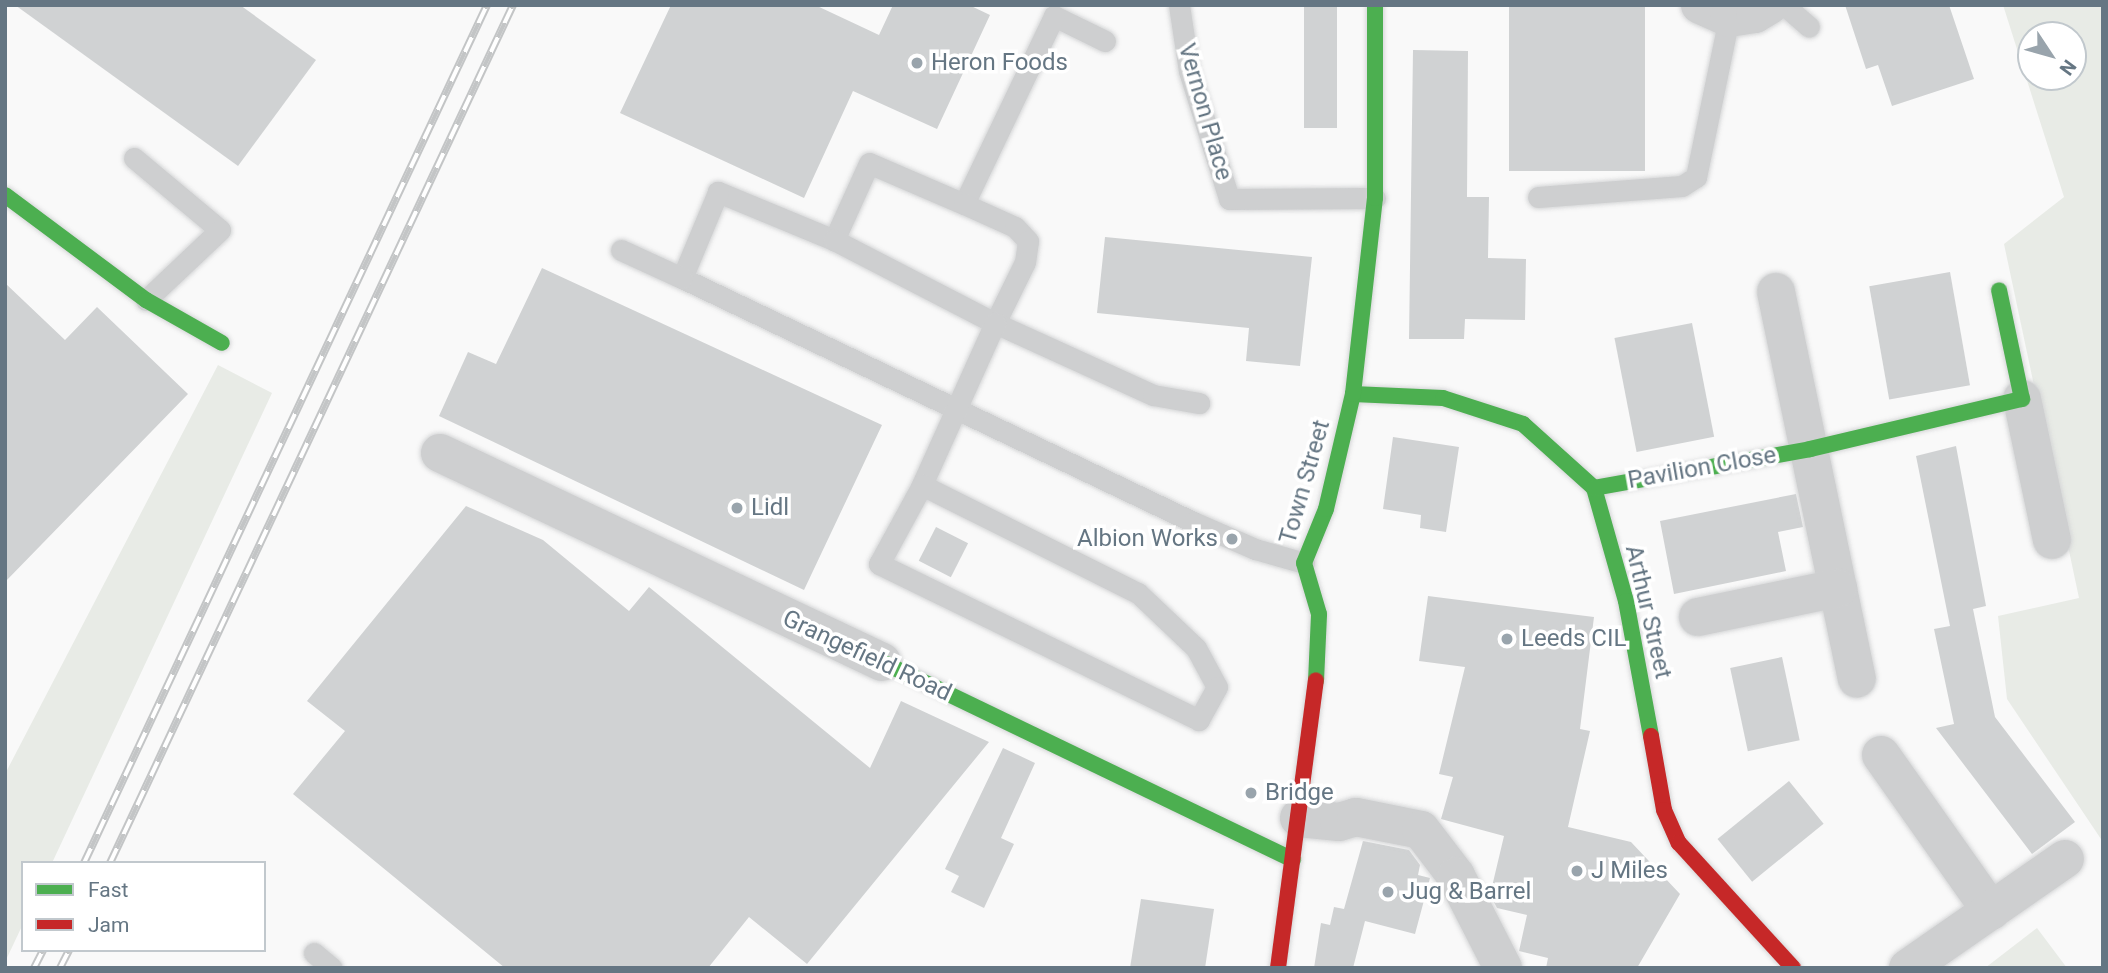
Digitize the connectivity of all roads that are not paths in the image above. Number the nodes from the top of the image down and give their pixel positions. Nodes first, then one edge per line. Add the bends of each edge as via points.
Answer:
1 (1179, 5) edge
2 (1375, 5) edge
3 (1770, 5) edge
4 (1784, 5) edge
5 (1714, 11) edge
6 (1809, 27) dead end
7 (1105, 41) dead end
8 (134, 158) dead end
9 (5, 195) edge
10 (1538, 197) dead end
11 (1375, 198) junction
12 (964, 204) junction
13 (834, 240) junction
14 (621, 250) dead end
15 (682, 278) junction
16 (1999, 290) dead end
17 (1776, 292) dead end
18 (146, 300) junction
19 (995, 323) junction
20 (222, 343) dead end
21 (1353, 394) junction
22 (2022, 400) junction
23 (1199, 403) dead end
24 (960, 406) junction
25 (1810, 449) junction
26 (440, 453) dead end
27 (922, 485) junction
28 (1594, 488) junction
29 (2052, 540) dead end
30 (1304, 563) junction
31 (1838, 588) junction
32 (1698, 617) dead end
33 (882, 662) joint
34 (1857, 679) dead end
35 (1881, 755) dead end
36 (1299, 818) junction
37 (2065, 859) dead end
38 (1293, 860) junction
39 (1991, 911) junction
40 (314, 953) dead end
41 (332, 968) edge
42 (1278, 968) edge
43 (1503, 968) edge
44 (1793, 968) edge
45 (1908, 968) edge

1 - 11 lane, Vernon Place via 1189,71 1229,199
2 - 11 street, Town Street
3 - 5 street via 1755,14
4 - 6 lane
5 - 10 lane via 1696,177 1682,186
7 - 12 lane via 1054,16
8 - 18 lane via 220,230
9 - 18 street
11 - 21 street, Town Street
12 - 13 lane via 869,163
12 - 19 lane via 1015,227 1028,241 1025,262
13 - 15 lane via 718,192
13 - 19 lane
14 - 15 lane
15 - 24 lane
16 - 22 street
17 - 25 street, Pavilion Close
18 - 20 street
19 - 23 lane via 1153,395
19 - 24 lane
21 - 28 street via 1443,398 1523,424
21 - 30 street, Town Street via 1326,509
22 - 25 street, Pavilion Close
22 - 29 street
24 - 27 lane
24 - 30 lane via 1193,522
25 - 28 street, Pavilion Close
25 - 31 street, Pavilion Close
26 - 33 street, Grangefield Road
27 - 27 lane via 1138,593 1196,648 1217,687 1199,720 879,564
28 - 44 street, Arthur Street via 1626,601 1664,810 1679,843
30 - 36 street, Town Street via 1319,614 1320,649
31 - 32 street
31 - 34 street, Pavilion Close
33 - 38 street, Grangefield Road
35 - 39 street
36 - 38 street, Town Street
36 - 43 street via 1339,822 1356,817 1421,830 1456,876
37 - 39 street
38 - 42 street, Town Street
39 - 45 street
40 - 41 lane

